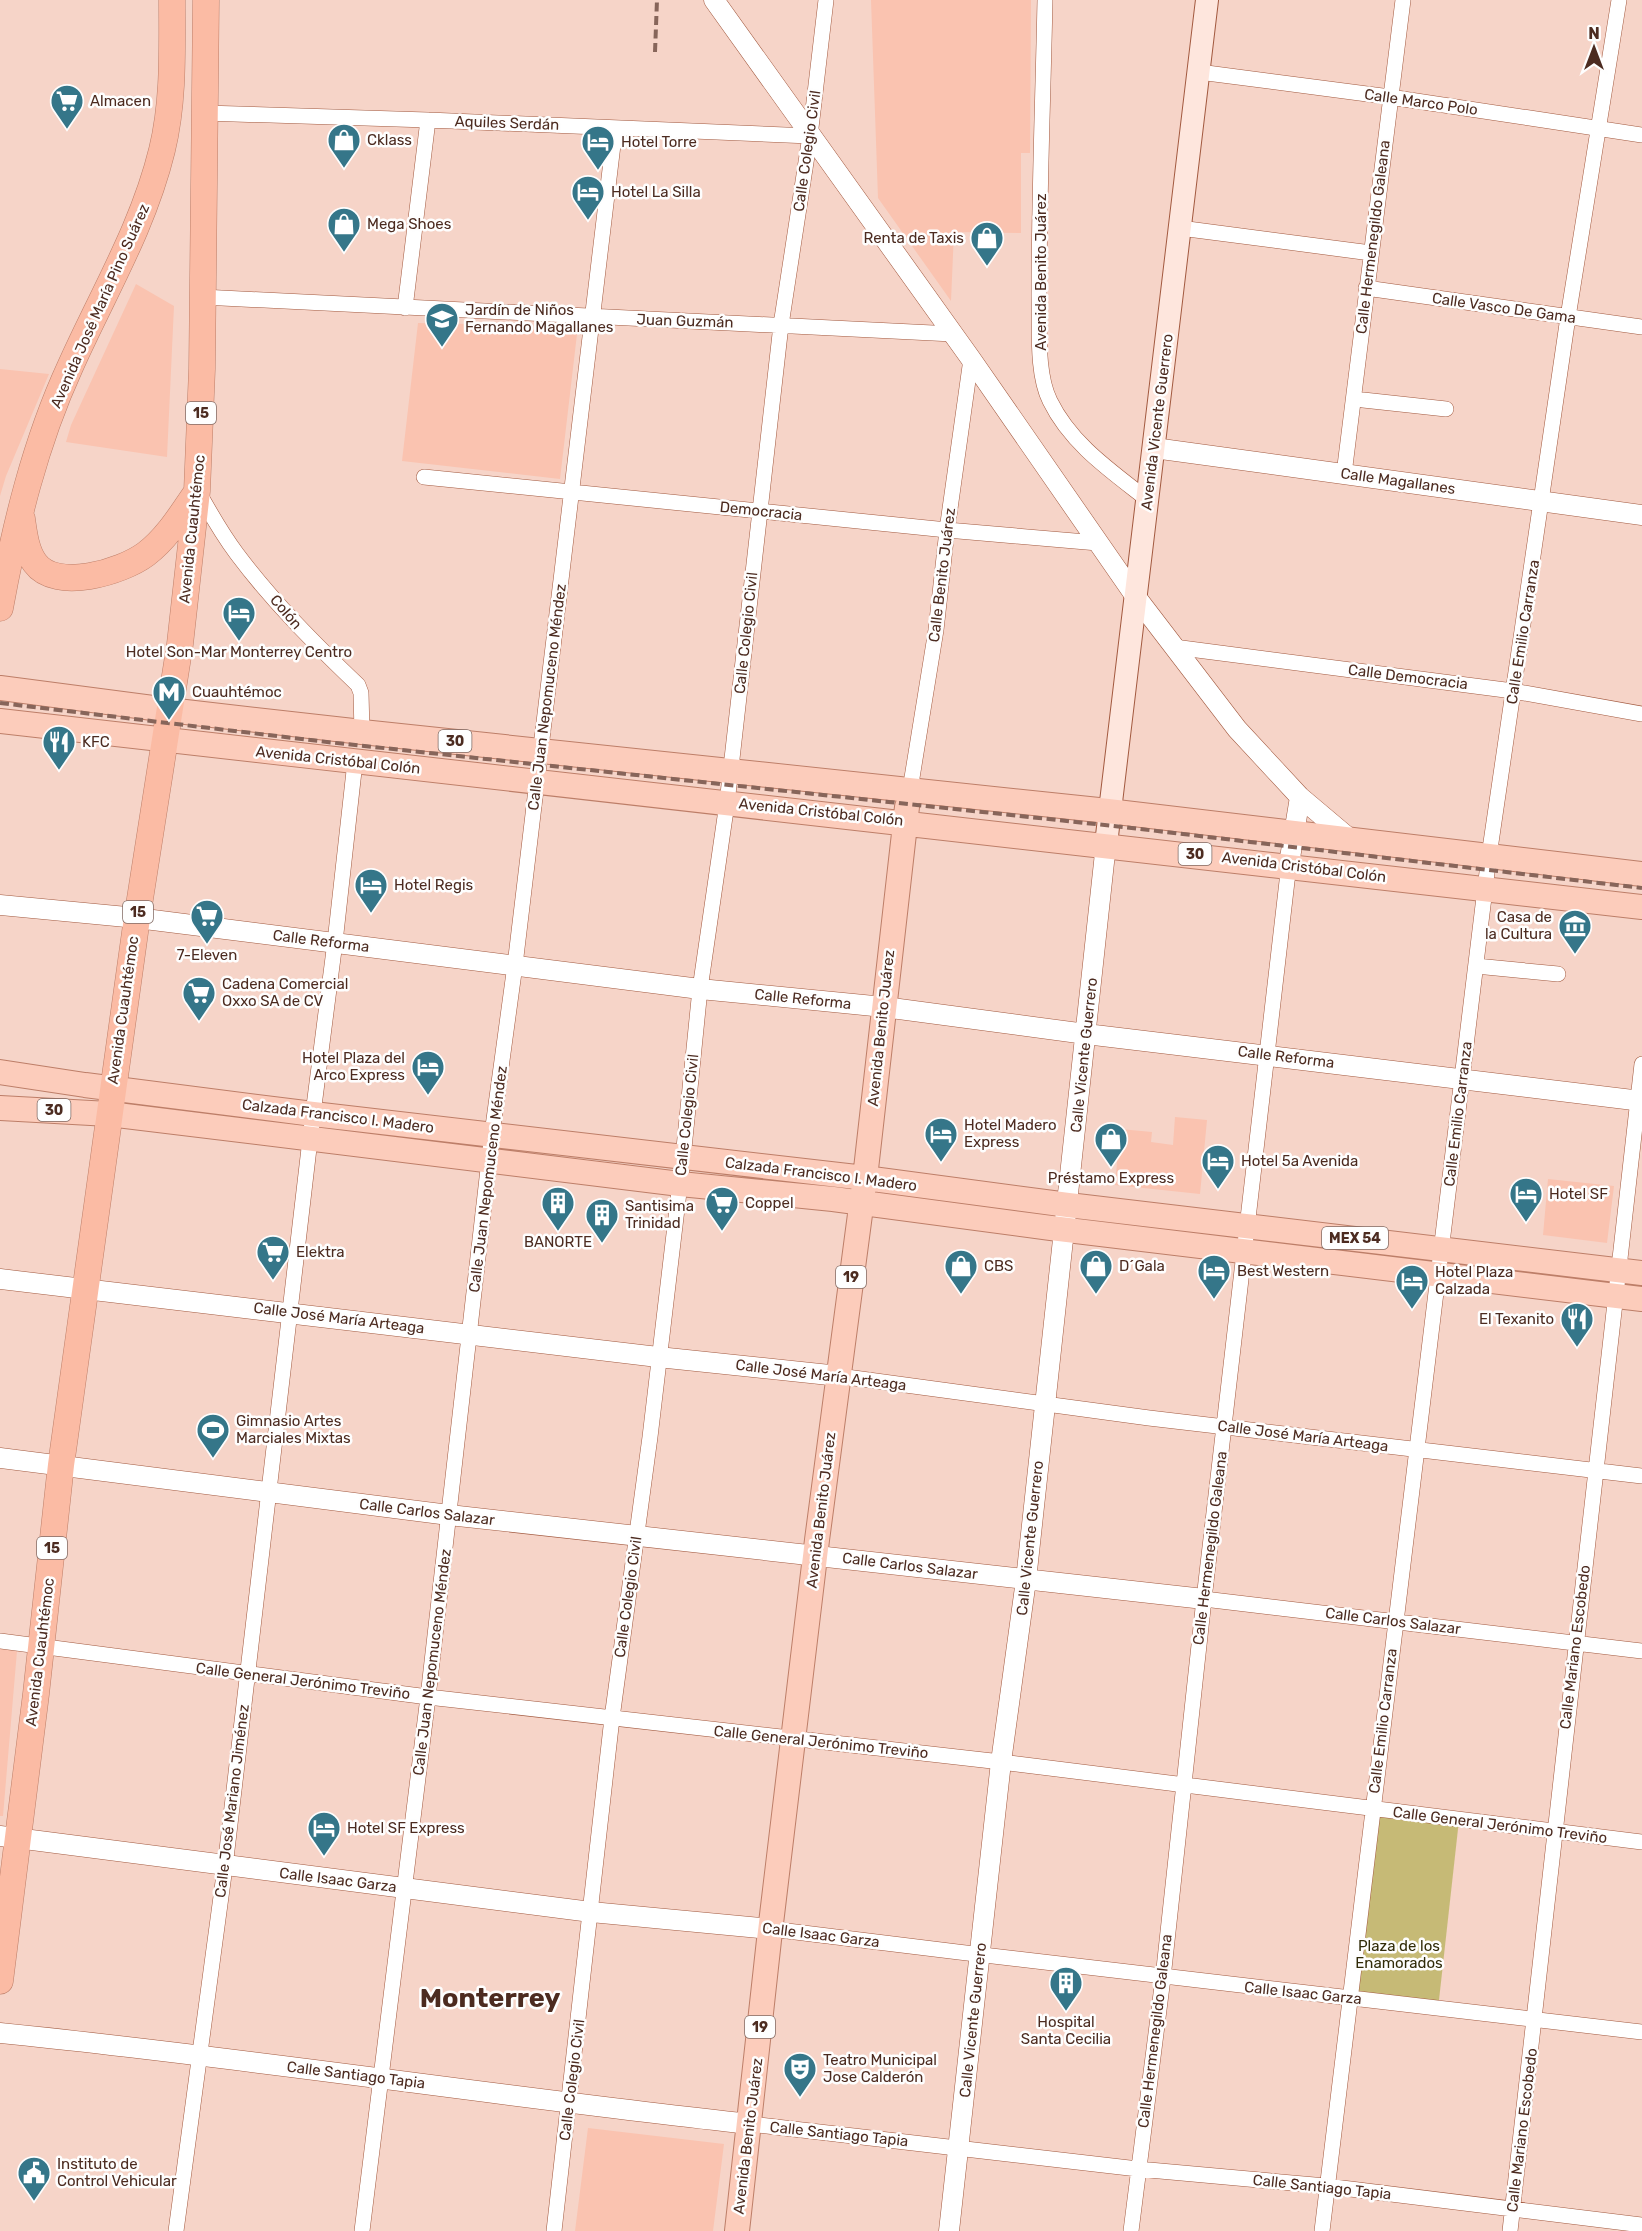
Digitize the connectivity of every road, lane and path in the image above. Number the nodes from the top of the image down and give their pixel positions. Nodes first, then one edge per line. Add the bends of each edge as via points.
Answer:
1 (172, 0) edge
2 (206, 0) edge
3 (714, 0) edge
4 (826, 0) edge
5 (1045, 0) edge
6 (1207, 0) edge
7 (1402, 0) edge
8 (1619, 0) edge
9 (1199, 72) junction
10 (1390, 97) junction
11 (204, 113) junction
12 (428, 120) junction
13 (615, 128) junction
14 (1599, 129) junction
15 (1642, 135) edge
16 (810, 136) junction
17 (1180, 228) junction
18 (1371, 253) junction
19 (1366, 288) junction
20 (202, 297) junction
21 (405, 308) junction
22 (592, 317) junction
23 (1568, 317) junction
24 (781, 325) junction
25 (1642, 327) edge
26 (953, 334) junction
27 (971, 359) junction
28 (1354, 399) junction
29 (1446, 410) dead end
30 (1154, 448) junction
31 (1344, 474) junction
32 (424, 477) dead end
33 (197, 491) junction
34 (572, 492) junction
35 (1148, 501) junction
36 (1543, 501) junction
37 (21, 510) junction
38 (760, 511) junction
39 (1642, 515) edge
40 (947, 530) junction
41 (1098, 543) junction
42 (1136, 597) junction
43 (0, 608) edge
44 (1174, 647) junction
45 (0, 688) edge
46 (1514, 691) junction
47 (168, 710) junction
48 (1642, 714) edge
49 (0, 721) edge
50 (362, 732) junction
51 (164, 740) junction
52 (541, 750) junction
53 (355, 762) junction
54 (730, 770) junction
55 (537, 781) junction
56 (910, 790) junction
57 (1300, 797) junction
58 (727, 803) junction
59 (1108, 811) junction
60 (905, 820) junction
61 (1294, 832) junction
62 (1351, 840) junction
63 (1106, 844) junction
64 (1488, 856) junction
65 (1289, 864) junction
66 (1642, 874) edge
67 (1485, 888) junction
68 (0, 905) edge
69 (1642, 907) edge
70 (137, 918) junction
71 (335, 942) junction
72 (515, 965) junction
73 (1476, 966) junction
74 (1558, 974) dead end
75 (700, 989) junction
76 (884, 1007) junction
77 (1086, 1034) junction
78 (1268, 1054) junction
79 (1642, 1064) edge
80 (0, 1072) edge
81 (1462, 1079) junction
82 (112, 1089) junction
83 (1640, 1100) edge
84 (0, 1108) edge
85 (109, 1114) junction
86 (313, 1114) junction
87 (492, 1134) junction
88 (310, 1138) junction
89 (683, 1158) junction
90 (490, 1161) junction
91 (865, 1178) junction
92 (680, 1184) junction
93 (861, 1203) junction
94 (1068, 1205) junction
95 (1248, 1226) junction
96 (1065, 1230) junction
97 (1442, 1248) junction
98 (1245, 1250) junction
99 (1618, 1270) junction
100 (1642, 1273) edge
101 (1439, 1274) junction
102 (0, 1278) edge
103 (85, 1288) junction
104 (1616, 1296) junction
105 (1642, 1299) edge
106 (290, 1312) junction
107 (469, 1334) junction
108 (658, 1357) junction
109 (839, 1376) junction
110 (1045, 1404) junction
111 (1225, 1427) junction
112 (1416, 1449) junction
113 (0, 1458) edge
114 (61, 1465) junction
115 (1595, 1471) junction
116 (1642, 1476) edge
117 (269, 1492) junction
118 (449, 1515) junction
119 (637, 1535) junction
120 (815, 1554) junction
121 (1026, 1580) junction
122 (1204, 1599) junction
123 (1395, 1620) junction
124 (0, 1641) edge
125 (1575, 1643) junction
126 (41, 1646) junction
127 (1642, 1651) edge
128 (248, 1674) junction
129 (428, 1697) junction
130 (612, 1718) junction
131 (794, 1739) junction
132 (1001, 1762) junction
133 (1184, 1785) junction
134 (1372, 1809) junction
135 (1554, 1832) junction
136 (9, 1837) edge
137 (1642, 1842) edge
138 (225, 1867) junction
139 (404, 1888) junction
140 (591, 1912) junction
141 (771, 1929) junction
142 (980, 1955) junction
143 (1163, 1978) junction
144 (0, 1981) edge
145 (1349, 1997) junction
146 (1535, 2020) junction
147 (1642, 2032) edge
148 (0, 2033) edge
149 (199, 2056) junction
150 (382, 2079) junction
151 (569, 2104) junction
152 (750, 2124) junction
153 (958, 2148) junction
154 (1138, 2169) junction
155 (1326, 2186) junction
156 (1513, 2210) junction
157 (1642, 2226) edge
158 (176, 2231) edge
159 (362, 2231) edge
160 (554, 2231) edge
161 (737, 2231) edge
162 (949, 2231) edge
163 (1131, 2231) edge
164 (1322, 2231) edge
165 (1510, 2231) edge

1 - 37 highway, Avenida José María Pino Suárez via 172,74 165,137 155,177 129,247 62,387
2 - 11 highway, Avenida Cuauhtémoc / 15
3 - 16 street
4 - 16 street, Calle Colegio Civil
5 - 35 street, Avenida Benito Juárez via 1039,274 1040,346 1048,398 1059,419 1086,451
6 - 9 main road, Avenida Vicente Guerrero
7 - 10 street, Calle Hermenegildo Galeana
8 - 14 street, Calle Emilio Carranza
9 - 10 street, Calle Marco Polo
9 - 17 main road, Avenida Vicente Guerrero
10 - 14 street, Calle Marco Polo
10 - 18 street, Calle Hermenegildo Galeana
11 - 12 street, Aquiles Serdán
11 - 20 highway, Avenida Cuauhtémoc / 15
12 - 13 street, Aquiles Serdán
12 - 21 street
13 - 16 street, Aquiles Serdán
13 - 22 street, Calle Juan Nepomuceno Méndez
14 - 15 street, Calle Marco Polo
14 - 23 street, Calle Emilio Carranza
16 - 24 street, Calle Colegio Civil
16 - 26 street
17 - 18 street
17 - 30 main road, Avenida Vicente Guerrero
18 - 19 street, Calle Hermenegildo Galeana
19 - 23 street, Calle Vasco De Gama
19 - 28 street, Calle Hermenegildo Galeana
20 - 21 street, Juan Guzmán
20 - 33 highway, Avenida Cuauhtémoc / 15
21 - 22 street, Juan Guzmán
22 - 24 street, Juan Guzmán
22 - 34 street, Calle Juan Nepomuceno Méndez
23 - 25 street, Calle Vasco De Gama
23 - 36 street, Calle Emilio Carranza
24 - 26 street, Juan Guzmán
24 - 38 street, Calle Colegio Civil
26 - 27 street
27 - 40 street, Calle Benito Juárez / 19
27 - 41 street
28 - 29 street
28 - 31 street, Calle Hermenegildo Galeana
30 - 31 street, Calle Magallanes
30 - 35 main road, Avenida Vicente Guerrero
31 - 36 street, Calle Magallanes
32 - 34 street, Democracia
33 - 37 highway via 170,529 145,555 111,571 75,578 44,572 35,563 26,543
33 - 47 highway, Avenida Cuauhtémoc / 15 via 180,644
33 - 50 street, Colón via 219,529 259,582 302,632 358,685 362,693
34 - 38 street, Democracia
34 - 52 street, Calle Juan Nepomuceno Méndez
35 - 42 main road, Avenida Vicente Guerrero
36 - 39 street, Calle Magallanes
36 - 46 street, Calle Emilio Carranza
37 - 43 highway, Avenida José María Pino Suárez
38 - 40 street, Democracia
38 - 54 street, Calle Colegio Civil
40 - 41 street, Democracia
40 - 56 street, Calle Benito Juárez / 19 via 936,630
41 - 42 street
42 - 44 street
42 - 59 main road, Avenida Vicente Guerrero
44 - 46 street, Calle Democracia
44 - 57 street via 1237,729
45 - 47 main road, Avenida Cristóbal Colón / 30
46 - 48 street, Calle Democracia
46 - 64 street, Calle Emilio Carranza
47 - 50 main road, Avenida Cristóbal Colón / 30
47 - 51 highway, Avenida Cuauhtémoc / 15
49 - 51 main road, Avenida Cristóbal Colón / 30
50 - 52 main road, Avenida Cristóbal Colón / 30
51 - 53 main road, Avenida Cristóbal Colón / 30
51 - 70 highway, Avenida Cuauhtémoc / 15
52 - 54 main road, Avenida Cristóbal Colón / 30
52 - 55 street, Calle Juan Nepomuceno Méndez
53 - 55 main road, Avenida Cristóbal Colón / 30
53 - 71 street, Calle José Mariano Jiménez
54 - 56 main road, Avenida Cristóbal Colón / 30
54 - 58 street, Calle Colegio Civil
55 - 58 main road, Avenida Cristóbal Colón / 30
55 - 72 street, Calle Juan Nepomuceno Méndez
56 - 59 main road, Avenida Cristóbal Colón / 30
56 - 60 main road, Avenida Benito Juárez / 19
57 - 61 street
57 - 62 street
58 - 60 main road, Avenida Cristóbal Colón / 30
58 - 75 street, Calle Colegio Civil
59 - 61 main road, Avenida Cristóbal Colón / 30
59 - 63 main road, Avenida Vicente Guerrero
60 - 63 main road, Avenida Cristóbal Colón / 30
60 - 76 main road, Avenida Benito Juárez / 19
61 - 62 main road, Avenida Cristóbal Colón / 30
61 - 65 street
62 - 64 main road, 30
63 - 65 main road, Avenida Cristóbal Colón / 30
63 - 77 street, Calle Vicente Guerrero
64 - 66 main road, 30
64 - 67 street, Calle Emilio Carranza
65 - 67 main road, Avenida Cristóbal Colón / 30
65 - 78 street, Calle Hermenegildo Galeana
67 - 69 main road, Avenida Cristóbal Colón / 30
67 - 73 street, Calle Emilio Carranza
68 - 70 street, Calle Reforma
70 - 71 street, Calle Reforma
70 - 82 highway, Avenida Cuauhtémoc / 15
71 - 72 street, Calle Reforma
71 - 86 street, Calle José Mariano Jiménez
72 - 75 street, Calle Reforma
72 - 87 street, Calle Juan Nepomuceno Méndez
73 - 74 street
73 - 81 street, Calle Emilio Carranza
75 - 76 street, Calle Reforma
75 - 89 street, Calle Colegio Civil
76 - 77 street, Calle Reforma
76 - 91 main road, Avenida Benito Juárez / 19
77 - 78 street, Calle Reforma
77 - 94 street, Calle Vicente Guerrero
78 - 81 street, Calle Reforma
78 - 95 street, Calle Hermenegildo Galeana
79 - 83 street, Calle Mariano Escobedo
80 - 82 main road, Calzada Francisco I. Madero / 30
81 - 83 street, Calle Reforma
81 - 97 street, Calle Emilio Carranza
82 - 85 highway, Avenida Cuauhtémoc / 15
82 - 86 main road, Calzada Francisco I. Madero / 30
83 - 99 street, Calle Mariano Escobedo
84 - 85 main road, Calzada Francisco I. Madero / 30
85 - 88 main road, Calzada Francisco I. Madero / 30
85 - 103 highway, Avenida Cuauhtémoc / 15
86 - 87 main road, Calzada Francisco I. Madero / 30
86 - 88 street, Calle José Mariano Jiménez
87 - 89 main road, Calzada Francisco I. Madero / 30
87 - 90 street, Calle Juan Nepomuceno Méndez
88 - 90 main road, Calzada Francisco I. Madero / 30
88 - 106 street, Calle José Mariano Jiménez
89 - 91 main road, Calzada Francisco I. Madero / 30
89 - 92 street, Calle Colegio Civil
90 - 92 main road, Calzada Francisco I. Madero / 30
90 - 107 street, Calle Juan Nepomuceno Méndez
91 - 93 main road, Avenida Benito Juárez / 19
91 - 94 main road, Calzada Francisco I. Madero / MEX 54
92 - 93 main road, Calzada Francisco I. Madero / 30
92 - 108 street, Calle Colegio Civil
93 - 96 main road, Calzada Francisco I. Madero / MEX 54
93 - 109 main road, Avenida Benito Juárez / 19
94 - 95 main road, Calzada Francisco I. Madero / MEX 54
94 - 96 street, Calle Vicente Guerrero
95 - 97 main road, Calzada Francisco I. Madero / MEX 54
95 - 98 street, Calle Hermenegildo Galeana
96 - 98 main road, Calzada Francisco I. Madero / MEX 54
96 - 110 street, Calle Vicente Guerrero
97 - 99 main road, Calzada Francisco I. Madero / MEX 54
97 - 101 street, Calle Emilio Carranza
98 - 101 main road, Calzada Francisco I. Madero / MEX 54
98 - 111 street, Calle Hermenegildo Galeana
99 - 100 main road, Calzada Francisco I. Madero / MEX 54
99 - 104 street, Calle Mariano Escobedo
101 - 104 main road, Calzada Francisco I. Madero / MEX 54
101 - 112 street, Calle Emilio Carranza
102 - 103 street, Calle José María Arteaga
103 - 106 street, Calle José María Arteaga
103 - 114 highway, Avenida Cuauhtémoc / 15
104 - 105 main road, Calzada Francisco I. Madero / MEX 54
104 - 115 street, Calle Mariano Escobedo
106 - 107 street, Calle José María Arteaga
106 - 117 street, Calle José Mariano Jiménez
107 - 108 street, Calle José María Arteaga
107 - 118 street, Calle Juan Nepomuceno Méndez
108 - 109 street, Calle José María Arteaga
108 - 119 street, Calle Colegio Civil
109 - 110 street, Calle José María Arteaga
109 - 120 main road, Avenida Benito Juárez / 19
110 - 111 street, Calle José María Arteaga
110 - 121 street, Calle Vicente Guerrero
111 - 112 street, Calle José María Arteaga
111 - 122 street, Calle Hermenegildo Galeana
112 - 115 street, Calle José María Arteaga
112 - 123 street, Calle Emilio Carranza
113 - 114 street, Calle Carlos Salazar
114 - 117 street, Calle Carlos Salazar
114 - 126 highway, Avenida Cuauhtémoc / 15
115 - 116 street, Calle José María Arteaga
115 - 125 street, Calle Mariano Escobedo
117 - 118 street, Calle Carlos Salazar
117 - 128 street, Calle José Mariano Jiménez
118 - 119 street, Calle Carlos Salazar
118 - 129 street, Calle Juan Nepomuceno Méndez
119 - 120 street, Calle Carlos Salazar
119 - 130 street, Calle Colegio Civil
120 - 121 street, Calle Carlos Salazar
120 - 131 main road, Avenida Benito Juárez / 19
121 - 122 street, Calle Carlos Salazar
121 - 132 street, Calle Vicente Guerrero
122 - 123 street, Calle Carlos Salazar
122 - 133 street, Calle Hermenegildo Galeana
123 - 125 street, Calle Carlos Salazar
123 - 134 street, Calle Emilio Carranza
124 - 126 street, Calle General Jerónimo Treviño
125 - 127 street, Calle Carlos Salazar
125 - 135 street, Calle Mariano Escobedo
126 - 128 street, Calle General Jerónimo Treviño
126 - 136 highway, Avenida Cuauhtémoc / 15
128 - 129 street, Calle General Jerónimo Treviño
128 - 138 street, Calle José Mariano Jiménez
129 - 130 street, Calle General Jerónimo Treviño
129 - 139 street, Calle Juan Nepomuceno Méndez
130 - 131 street, Calle General Jerónimo Treviño
130 - 140 street, Calle Colegio Civil
131 - 132 street, Calle General Jerónimo Treviño
131 - 141 main road, Avenida Benito Juárez / 19
132 - 133 street, Calle General Jerónimo Treviño
132 - 142 street, Calle Vicente Guerrero
133 - 134 street, Calle General Jerónimo Treviño
133 - 143 street, Calle Hermenegildo Galeana
134 - 135 street, Calle General Jerónimo Treviño
134 - 145 street, Calle Emilio Carranza
135 - 137 street, Calle General Jerónimo Treviño
135 - 146 street, Calle Mariano Escobedo
136 - 138 street, Calle Isaac Garza
136 - 144 highway, Avenida Cuauhtémoc / 15
138 - 139 street, Calle Isaac Garza
138 - 149 street, Calle José Mariano Jiménez
139 - 140 street, Calle Isaac Garza
139 - 150 street, Calle Juan Nepomuceno Méndez
140 - 141 street, Calle Isaac Garza
140 - 151 street, Calle Colegio Civil
141 - 142 street, Calle Isaac Garza
141 - 152 main road, Avenida Benito Juárez / 19
142 - 143 street, Calle Isaac Garza
142 - 153 street, Calle Vicente Guerrero
143 - 145 street, Calle Isaac Garza
143 - 154 street, Calle Hermenegildo Galeana
145 - 146 street, Calle Isaac Garza
145 - 155 street, Calle Emilio Carranza
146 - 147 street, Calle Isaac Garza
146 - 156 street, Calle Mariano Escobedo
148 - 149 street, Calle Santiago Tapia
149 - 150 street, Calle Santiago Tapia
149 - 158 street, Calle José Mariano Jiménez
150 - 151 street, Calle Santiago Tapia
150 - 159 street, Calle Juan Nepomuceno Méndez
151 - 152 street, Calle Santiago Tapia
151 - 160 street, Calle Colegio Civil
152 - 153 street, Calle Santiago Tapia
152 - 161 main road, Avenida Benito Juárez / 19
153 - 154 street, Calle Santiago Tapia
153 - 162 street, Calle Vicente Guerrero
154 - 155 street, Calle Santiago Tapia
154 - 163 street, Calle Hermenegildo Galeana
155 - 156 street, Calle Santiago Tapia
155 - 164 street, Calle Emilio Carranza
156 - 157 street, Calle Santiago Tapia
156 - 165 street, Calle Mariano Escobedo

